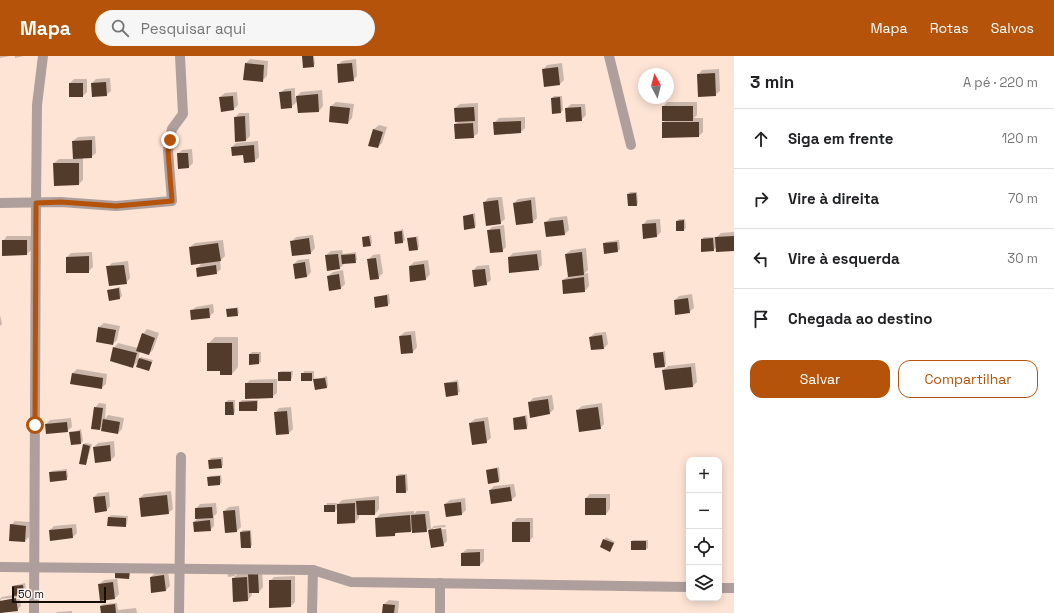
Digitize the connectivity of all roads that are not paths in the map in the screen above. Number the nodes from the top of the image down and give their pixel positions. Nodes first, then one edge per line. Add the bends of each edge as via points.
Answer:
1 (43, 56) edge
2 (180, 56) edge
3 (609, 56) edge
4 (631, 145) dead end
5 (0, 203) edge
6 (36, 203) junction
7 (181, 457) dead end
8 (0, 567) edge
9 (34, 568) junction
10 (180, 569) junction
11 (313, 570) junction
12 (440, 584) junction
13 (686, 587) edge
14 (722, 588) edge
15 (734, 588) edge
16 (34, 613) edge
17 (179, 613) edge
18 (312, 613) edge
19 (440, 613) edge

1 - 6 street via 37,105
2 - 6 street via 184,114 172,129 168,151 172,201 116,206
3 - 4 street
5 - 6 street
6 - 9 street
7 - 10 street
8 - 9 street
9 - 10 street
9 - 16 street
10 - 11 street
10 - 17 street
11 - 12 street via 351,582
11 - 18 street
12 - 13 street
12 - 19 street
14 - 15 street

